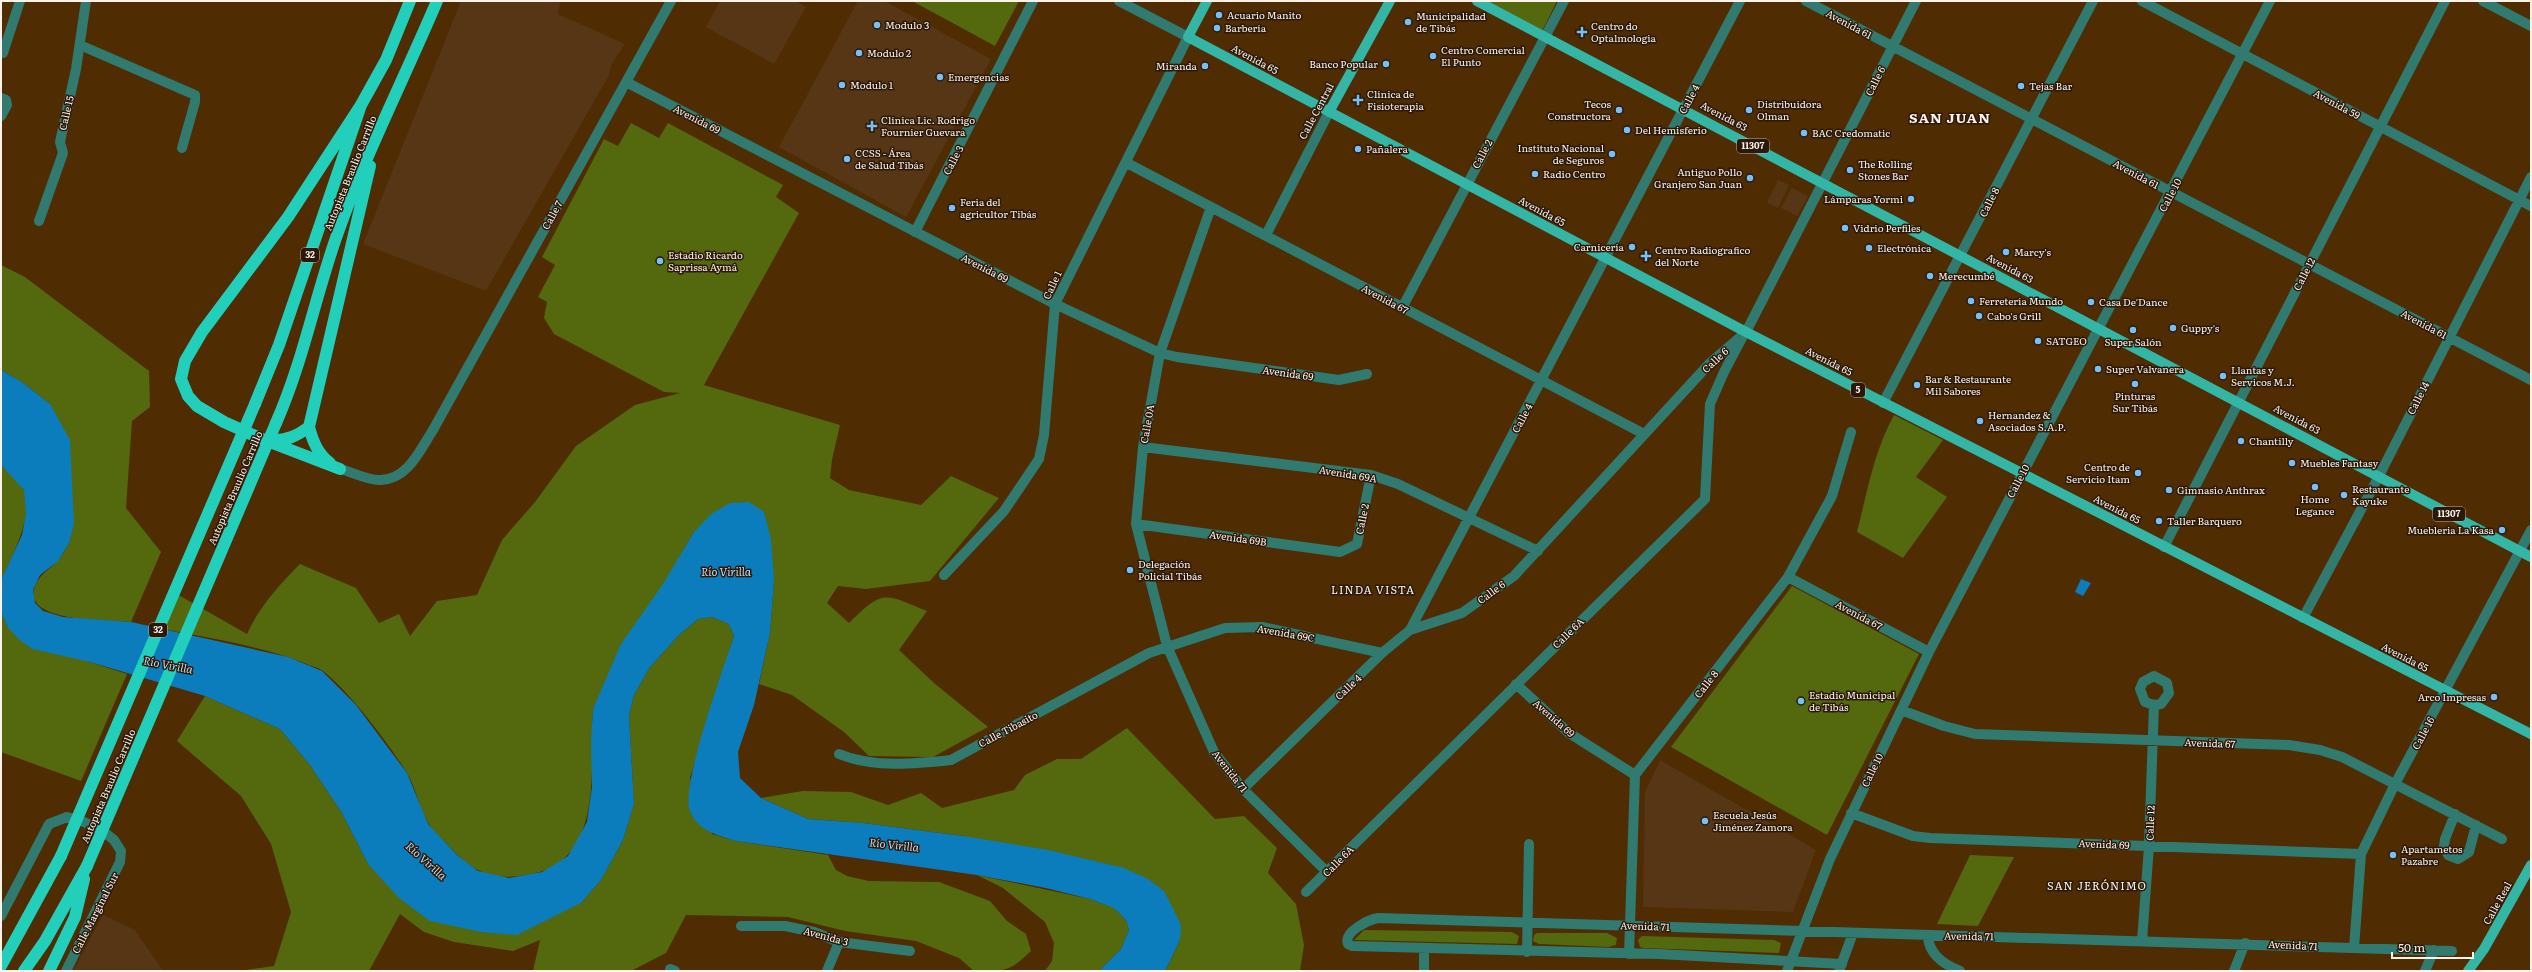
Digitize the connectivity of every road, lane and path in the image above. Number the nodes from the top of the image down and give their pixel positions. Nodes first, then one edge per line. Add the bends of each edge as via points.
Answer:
1 (20, 1) edge
2 (86, 1) edge
3 (410, 1) edge
4 (436, 1) edge
5 (670, 1) edge
6 (1033, 1) edge
7 (1119, 1) edge
8 (1208, 1) edge
9 (1390, 1) edge
10 (1477, 1) edge
11 (1564, 1) edge
12 (1740, 1) edge
13 (1806, 1) edge
14 (1916, 1) edge
15 (2093, 1) edge
16 (2142, 1) edge
17 (2270, 1) edge
18 (2445, 1) edge
19 (2483, 1) edge
20 (2531, 26) edge
21 (1546, 36) junction
22 (1188, 37) junction
23 (80, 45) junction
24 (1893, 46) junction
25 (4, 53) dead end
26 (2242, 54) junction
27 (626, 82) junction
28 (4, 99) edge
29 (362, 105) junction
30 (1683, 109) junction
31 (1329, 112) junction
32 (1, 116) edge
33 (2031, 119) junction
34 (2380, 126) junction
35 (376, 139) junction
36 (182, 148) dead end
37 (1127, 163) junction
38 (2531, 177) edge
39 (1823, 182) junction
40 (1466, 184) junction
41 (2172, 192) junction
42 (2519, 200) junction
43 (2531, 206) edge
44 (1211, 207) junction
45 (39, 221) dead end
46 (915, 232) junction
47 (1266, 235) junction
48 (1961, 256) junction
49 (1605, 258) junction
50 (2309, 264) junction
51 (1055, 304) junction
52 (1402, 308) junction
53 (2100, 329) junction
54 (1746, 332) junction
55 (2448, 336) junction
56 (1160, 353) junction
57 (1710, 364) junction
58 (1724, 372) junction
59 (1367, 374) dead end
60 (1541, 380) junction
61 (2531, 380) edge
62 (1884, 403) junction
63 (2239, 403) junction
64 (309, 427) junction
65 (1851, 432) dead end
66 (1644, 434) junction
67 (262, 439) junction
68 (1143, 447) junction
69 (340, 469) junction
70 (2022, 474) junction
71 (1371, 475) junction
72 (2379, 476) junction
73 (1469, 519) junction
74 (1136, 524) junction
75 (2531, 530) edge
76 (2164, 546) junction
77 (1538, 551) junction
78 (2520, 551) junction
79 (1340, 552) joint
80 (2531, 557) edge
81 (944, 575) dead end
82 (1788, 577) junction
83 (2303, 618) junction
84 (1410, 630) junction
85 (1167, 646) junction
86 (1929, 652) junction
87 (1382, 653) junction
88 (1516, 684) junction
89 (2445, 691) junction
90 (2154, 705) dead end
91 (1901, 710) junction
92 (2531, 734) edge
93 (2153, 741) junction
94 (839, 754) dead end
95 (1635, 775) junction
96 (2395, 784) junction
97 (1244, 789) junction
98 (1851, 813) junction
99 (2455, 814) junction
100 (2476, 825) junction
101 (2502, 839) dead end
102 (1529, 844) dead end
103 (2149, 846) junction
104 (2361, 854) junction
105 (2531, 865) edge
106 (87, 866) junction
107 (1327, 872) junction
108 (1306, 892) dead end
109 (1, 916) edge
110 (1528, 922) junction
111 (1630, 925) junction
112 (741, 926) dead end
113 (1802, 930) junction
114 (1853, 933) junction
115 (1928, 935) junction
116 (2142, 941) junction
117 (839, 942) junction
118 (2245, 943) junction
119 (2354, 948) junction
120 (1424, 949) junction
121 (2434, 950) junction
122 (910, 951) dead end
123 (2452, 951) dead end
124 (1527, 952) junction
125 (1629, 954) junction
126 (1791, 960) junction
127 (1, 966) edge
128 (1841, 967) edge
129 (24, 971) edge
130 (49, 971) edge
131 (66, 971) edge
132 (827, 971) edge
133 (1424, 971) edge
134 (1787, 971) edge
135 (1960, 971) edge
136 (2234, 971) edge
137 (2426, 971) edge
138 (2468, 971) edge

1 - 25 street
2 - 23 street, Calle 15
3 - 29 highway, Autopista Braulio Carrillo / 32 via 386,60
4 - 35 highway, Autopista Braulio Carrillo / 32
5 - 27 street, Calle 7
6 - 46 street, Calle 3
7 - 22 street, Avenida 65
8 - 22 main road, Calle 1
9 - 31 main road, Calle Central
10 - 21 main road, Avenida 63 / 11307
11 - 21 street, Calle 2
12 - 30 street, Calle 4
13 - 24 street, Avenida 61
14 - 24 street, Calle 6
15 - 33 street, Calle 8
16 - 26 street, Avenida 59
17 - 26 street, Calle 10
18 - 34 street, Calle 12
19 - 20 street
21 - 30 main road, Avenida 63 / 11307
21 - 40 street, Calle 2
22 - 31 main road, Avenida 65 / 5
22 - 37 street, Calle 1
23 - 36 street via 195,95
23 - 45 street, Calle 15 via 60,142 63,153
24 - 33 street, Avenida 61
24 - 39 street, Calle 6
26 - 34 street, Avenida 59
26 - 41 street, Calle 10
27 - 46 street, Avenida 69
27 - 69 street, Calle 7 via 433,430 411,463 399,476 379,480
28 - 32 street via 7,105
29 - 67 highway via 288,217 206,326 185,361 181,379 188,396 197,406
29 - 127 highway, Autopista Braulio Carrillo / 32, bridge via 279,345 255,404 61,856
30 - 39 main road, Avenida 63 / 11307
30 - 49 street, Calle 4
31 - 40 main road, Avenida 65 / 5
31 - 47 street, Calle Central
33 - 41 street, Avenida 61
33 - 48 street, Calle 8
34 - 42 street, Avenida 59
34 - 50 street, Calle 12
35 - 64 highway
35 - 106 highway, Autopista Braulio Carrillo / 32, bridge via 336,237 298,369
37 - 44 street, Avenida 67
37 - 51 street, Calle 1
38 - 42 street, Calle 14
39 - 48 main road, Avenida 63 / 11307
39 - 54 street, Calle 6
40 - 49 main road, Avenida 65 / 5
40 - 52 street, Calle 2
41 - 50 street, Avenida 61
41 - 53 street, Calle 10
42 - 43 street, Avenida 59
42 - 55 street, Calle 14
44 - 47 street, Avenida 67
44 - 56 street, Calle 0A
46 - 51 street, Avenida 69
47 - 52 street, Avenida 67
48 - 53 main road, Avenida 63 / 11307
48 - 62 street, Calle 8
49 - 54 main road, Avenida 65 / 5
49 - 60 street, Calle 4
50 - 55 street, Avenida 61
50 - 63 street, Calle 12
51 - 56 street, Avenida 69
51 - 81 street, Calle 1 via 1042,454 1010,503
52 - 60 street, Avenida 67
53 - 63 main road, Avenida 63 / 11307
53 - 70 street, Calle 10
54 - 57 street, Calle 6
54 - 58 street, Calle 6A
54 - 62 main road, Avenida 65 / 5
55 - 61 street, Avenida 61
55 - 72 street, Calle 14
56 - 59 street, Avenida 69 via 1340,380
56 - 68 street, Calle 0A
57 - 58 street
57 - 66 street, Calle 6
58 - 88 street, Calle 6A via 1710,404 1705,499
60 - 66 street, Avenida 67
60 - 73 street, Calle 4
62 - 70 main road, Avenida 65 / 5
63 - 72 main road, Avenida 63 / 11307
63 - 76 street, Calle 12
64 - 67 highway via 295,436 279,441
64 - 69 highway via 312,440 319,452 328,462
65 - 82 street, Calle 8 via 1832,496
66 - 77 street, Calle 6
67 - 69 highway
68 - 71 street, Avenida 69A
68 - 74 street, Calle 0A
70 - 76 main road, Avenida 65 / 5
70 - 86 street, Calle 10
71 - 73 street, Avenida 69A via 1398,484
71 - 79 street, Calle 2 via 1357,544
72 - 78 main road, Avenida 63 / 11307
72 - 83 street, Calle 14
73 - 77 street, Avenida 69A
73 - 84 street, Calle 4
74 - 79 street, Avenida 69B
74 - 85 street, Calle 0A
75 - 78 street, Calle 16
76 - 83 main road, Avenida 65 / 5
77 - 84 street, Calle 6 via 1514,576 1462,613
78 - 80 main road, Avenida 63 / 11307
78 - 89 street, Calle 16
82 - 86 street, Avenida 67
82 - 95 street, Calle 8
83 - 89 main road, Avenida 65 / 5
84 - 87 street, Calle 4
85 - 87 street, Avenida 69C via 1225,628 1262,627
85 - 94 street, Calle Tibasito via 1122,666 951,760 920,763 858,762
85 - 97 street, Avenida 71 via 1214,752
86 - 91 street, Calle 10
87 - 97 street, Calle 4
88 - 95 street, Avenida 69 via 1569,733
88 - 107 street, Calle 6A
89 - 92 main road, Avenida 65 / 5
89 - 96 street, Calle 16
90 - 93 street, Calle 12
91 - 93 street, Avenida 67 via 1975,734
91 - 98 street, Calle 10
93 - 96 street, Avenida 67 via 2289,745 2320,750 2342,757
93 - 103 street, Calle 12
95 - 111 street
96 - 99 street, Avenida 67
96 - 104 street, Calle 16
97 - 107 street, Avenida 71
98 - 103 street, Avenida 69 via 1913,836 1930,838
98 - 113 street, Calle 10
99 - 100 street, Avenida 67
99 - 100 street via 2444,846 2452,858 2458,859 2469,852
100 - 101 street, Avenida 67
102 - 110 street
103 - 104 street, Avenida 69
103 - 116 street, Calle 12
104 - 119 street, Calle 16
105 - 138 main road, Calle Real via 2488,943
106 - 129 highway, Autopista Braulio Carrillo / 32 via 45,941
106 - 130 highway via 75,917
107 - 108 street, Calle 6A
109 - 131 street, Calle Marginal Sur via 49,824 67,817 84,822 114,840 121,851 120,862
110 - 111 street, Avenida 71
110 - 120 street, Avenida 71 via 1378,918 1363,923 1346,940 1352,946
110 - 124 street
111 - 113 street, Avenida 71
111 - 125 street
112 - 117 street, Avenida 3 via 785,926 814,932
113 - 114 street, Avenida 71
113 - 126 street, Calle 10
114 - 115 street, Avenida 71
114 - 128 street
115 - 116 street, Avenida 71
115 - 135 street via 1930,946 1937,957
116 - 118 street, Avenida 71
117 - 122 street, Avenida 3
117 - 132 street
118 - 119 street, Avenida 71
118 - 136 street
119 - 121 street, Avenida 71
120 - 124 street, Avenida 71
120 - 133 street
121 - 123 street, Avenida 71
121 - 137 street
124 - 125 street, Avenida 71
125 - 126 street, Avenida 71
126 - 128 street, Avenida 71
126 - 134 street, Calle 10

